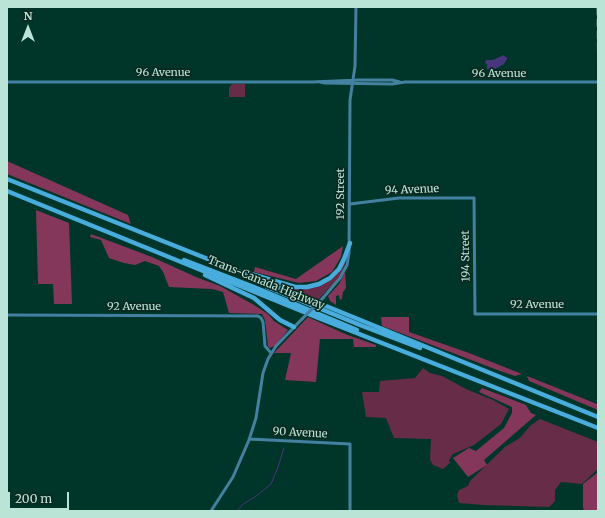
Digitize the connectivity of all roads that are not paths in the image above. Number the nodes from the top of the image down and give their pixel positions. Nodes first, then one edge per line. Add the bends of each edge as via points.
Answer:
1 (356, 7) edge
2 (7, 82) edge
3 (352, 82) junction
4 (598, 82) edge
5 (7, 179) edge
6 (7, 191) edge
7 (474, 198) joint
8 (350, 204) junction
9 (123, 238) junction
10 (350, 243) junction
11 (182, 263) junction
12 (225, 267) junction
13 (475, 314) joint
14 (598, 314) edge
15 (7, 315) edge
16 (294, 327) junction
17 (401, 350) junction
18 (271, 353) junction
19 (598, 417) edge
20 (596, 428) edge
21 (249, 439) junction
22 (211, 511) edge
23 (350, 511) edge

1 - 3 main road, 192 Street via 355,66
2 - 3 main road, 96 Avenue
3 - 4 main road, 96 Avenue
3 - 8 main road, 192 Street
5 - 12 highway, Trans-Canada Highway
6 - 9 highway, Trans-Canada Highway
7 - 8 main road, 94 Avenue via 399,198
7 - 13 main road, 194 Street
8 - 10 main road, 192 Street
9 - 11 highway, Trans-Canada Highway
9 - 17 highway, Trans-Canada Highway via 254,287
10 - 12 highway via 339,269 330,278 308,287 295,287
10 - 16 main road, 192 Street, bridge via 344,272
11 - 16 highway via 254,298 280,320
11 - 17 highway, Trans-Canada Highway
12 - 19 highway, Trans-Canada Highway
13 - 14 main road, 92 Avenue
15 - 18 main road, 92 Avenue via 256,316 263,322 265,346
16 - 18 main road, 192 Street
17 - 20 highway, Trans-Canada Highway
18 - 21 main road, 192 Street via 265,367
21 - 22 main road, 192 Street via 233,477
21 - 23 main road, 90 Avenue via 350,444

